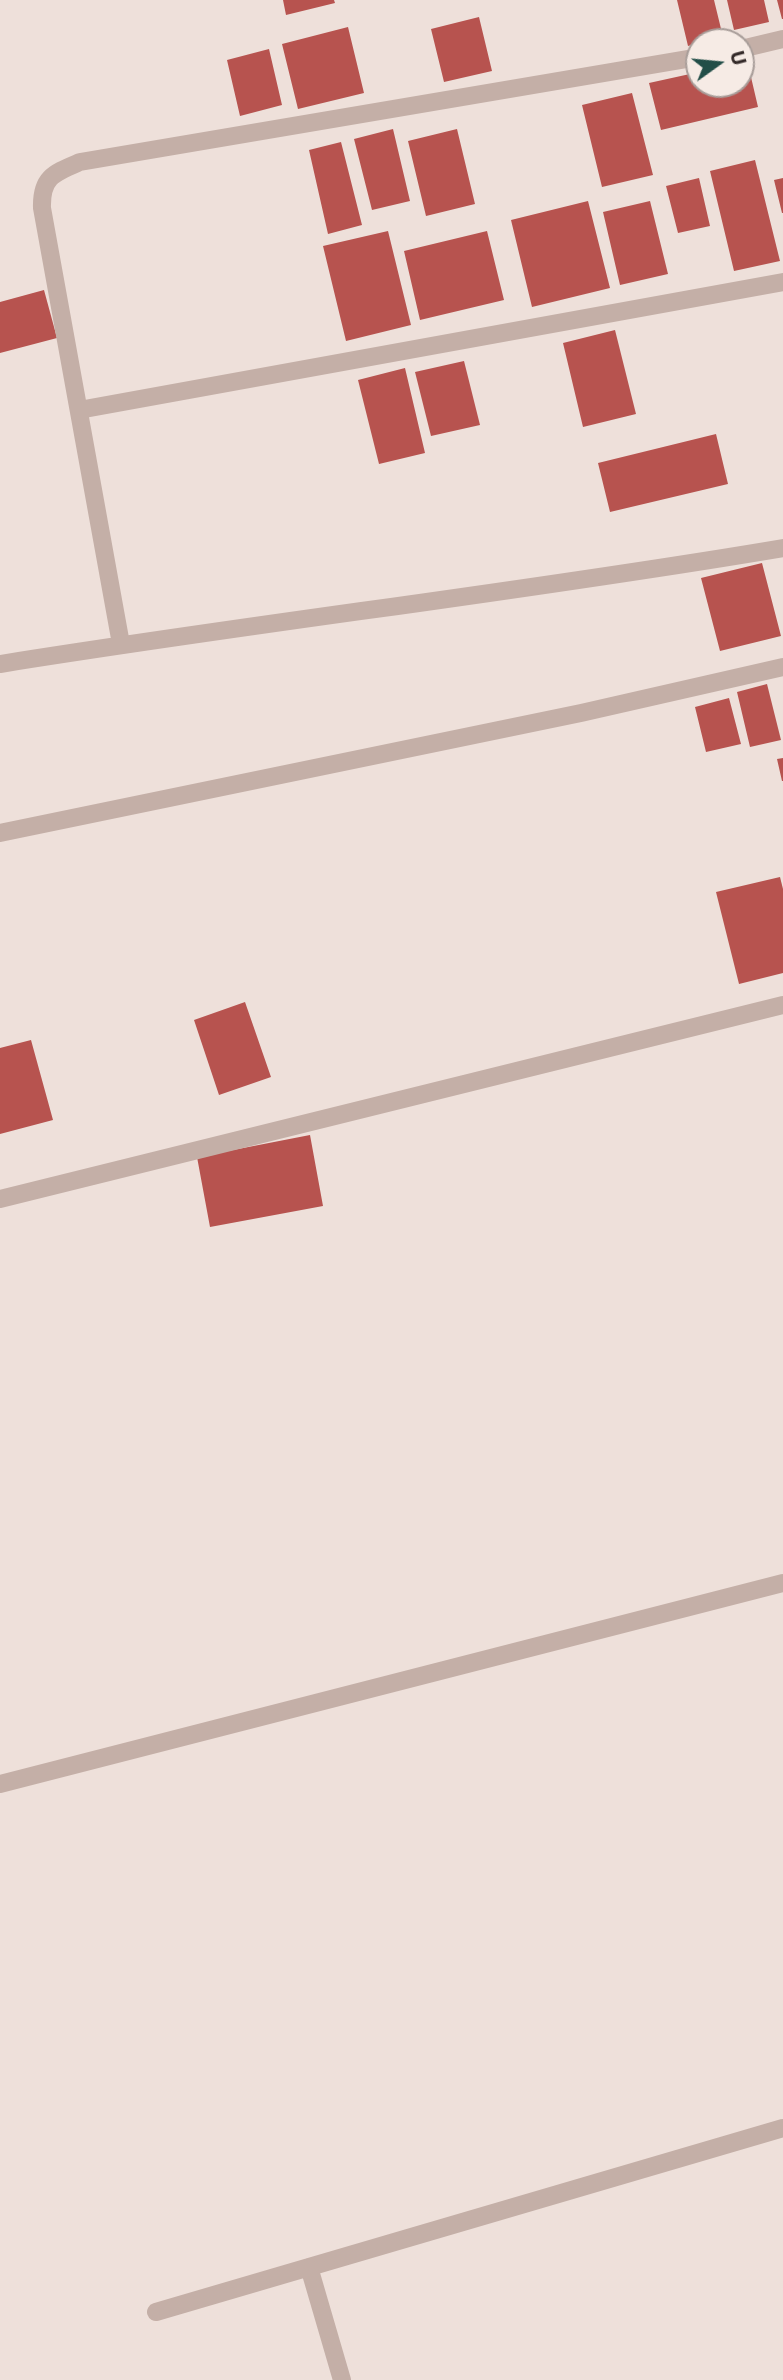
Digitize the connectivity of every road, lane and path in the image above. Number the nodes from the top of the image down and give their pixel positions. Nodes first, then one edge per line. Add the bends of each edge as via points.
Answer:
1 (783, 39) edge
2 (755, 46) edge
3 (685, 59) edge
4 (783, 282) edge
5 (79, 410) junction
6 (783, 548) edge
7 (121, 644) junction
8 (0, 664) edge
9 (783, 667) edge
10 (0, 833) edge
11 (783, 1005) edge
12 (0, 1199) edge
13 (783, 1583) edge
14 (0, 1784) edge
15 (783, 2128) edge
16 (309, 2267) junction
17 (156, 2312) dead end
18 (342, 2380) edge

1 - 2 street
3 - 5 street via 156,148 80,162 61,170 41,191 42,208
4 - 5 street
5 - 7 street
6 - 7 street via 603,579
7 - 8 street
9 - 10 street
11 - 12 street
13 - 14 street
15 - 16 street
16 - 17 street
16 - 18 street

